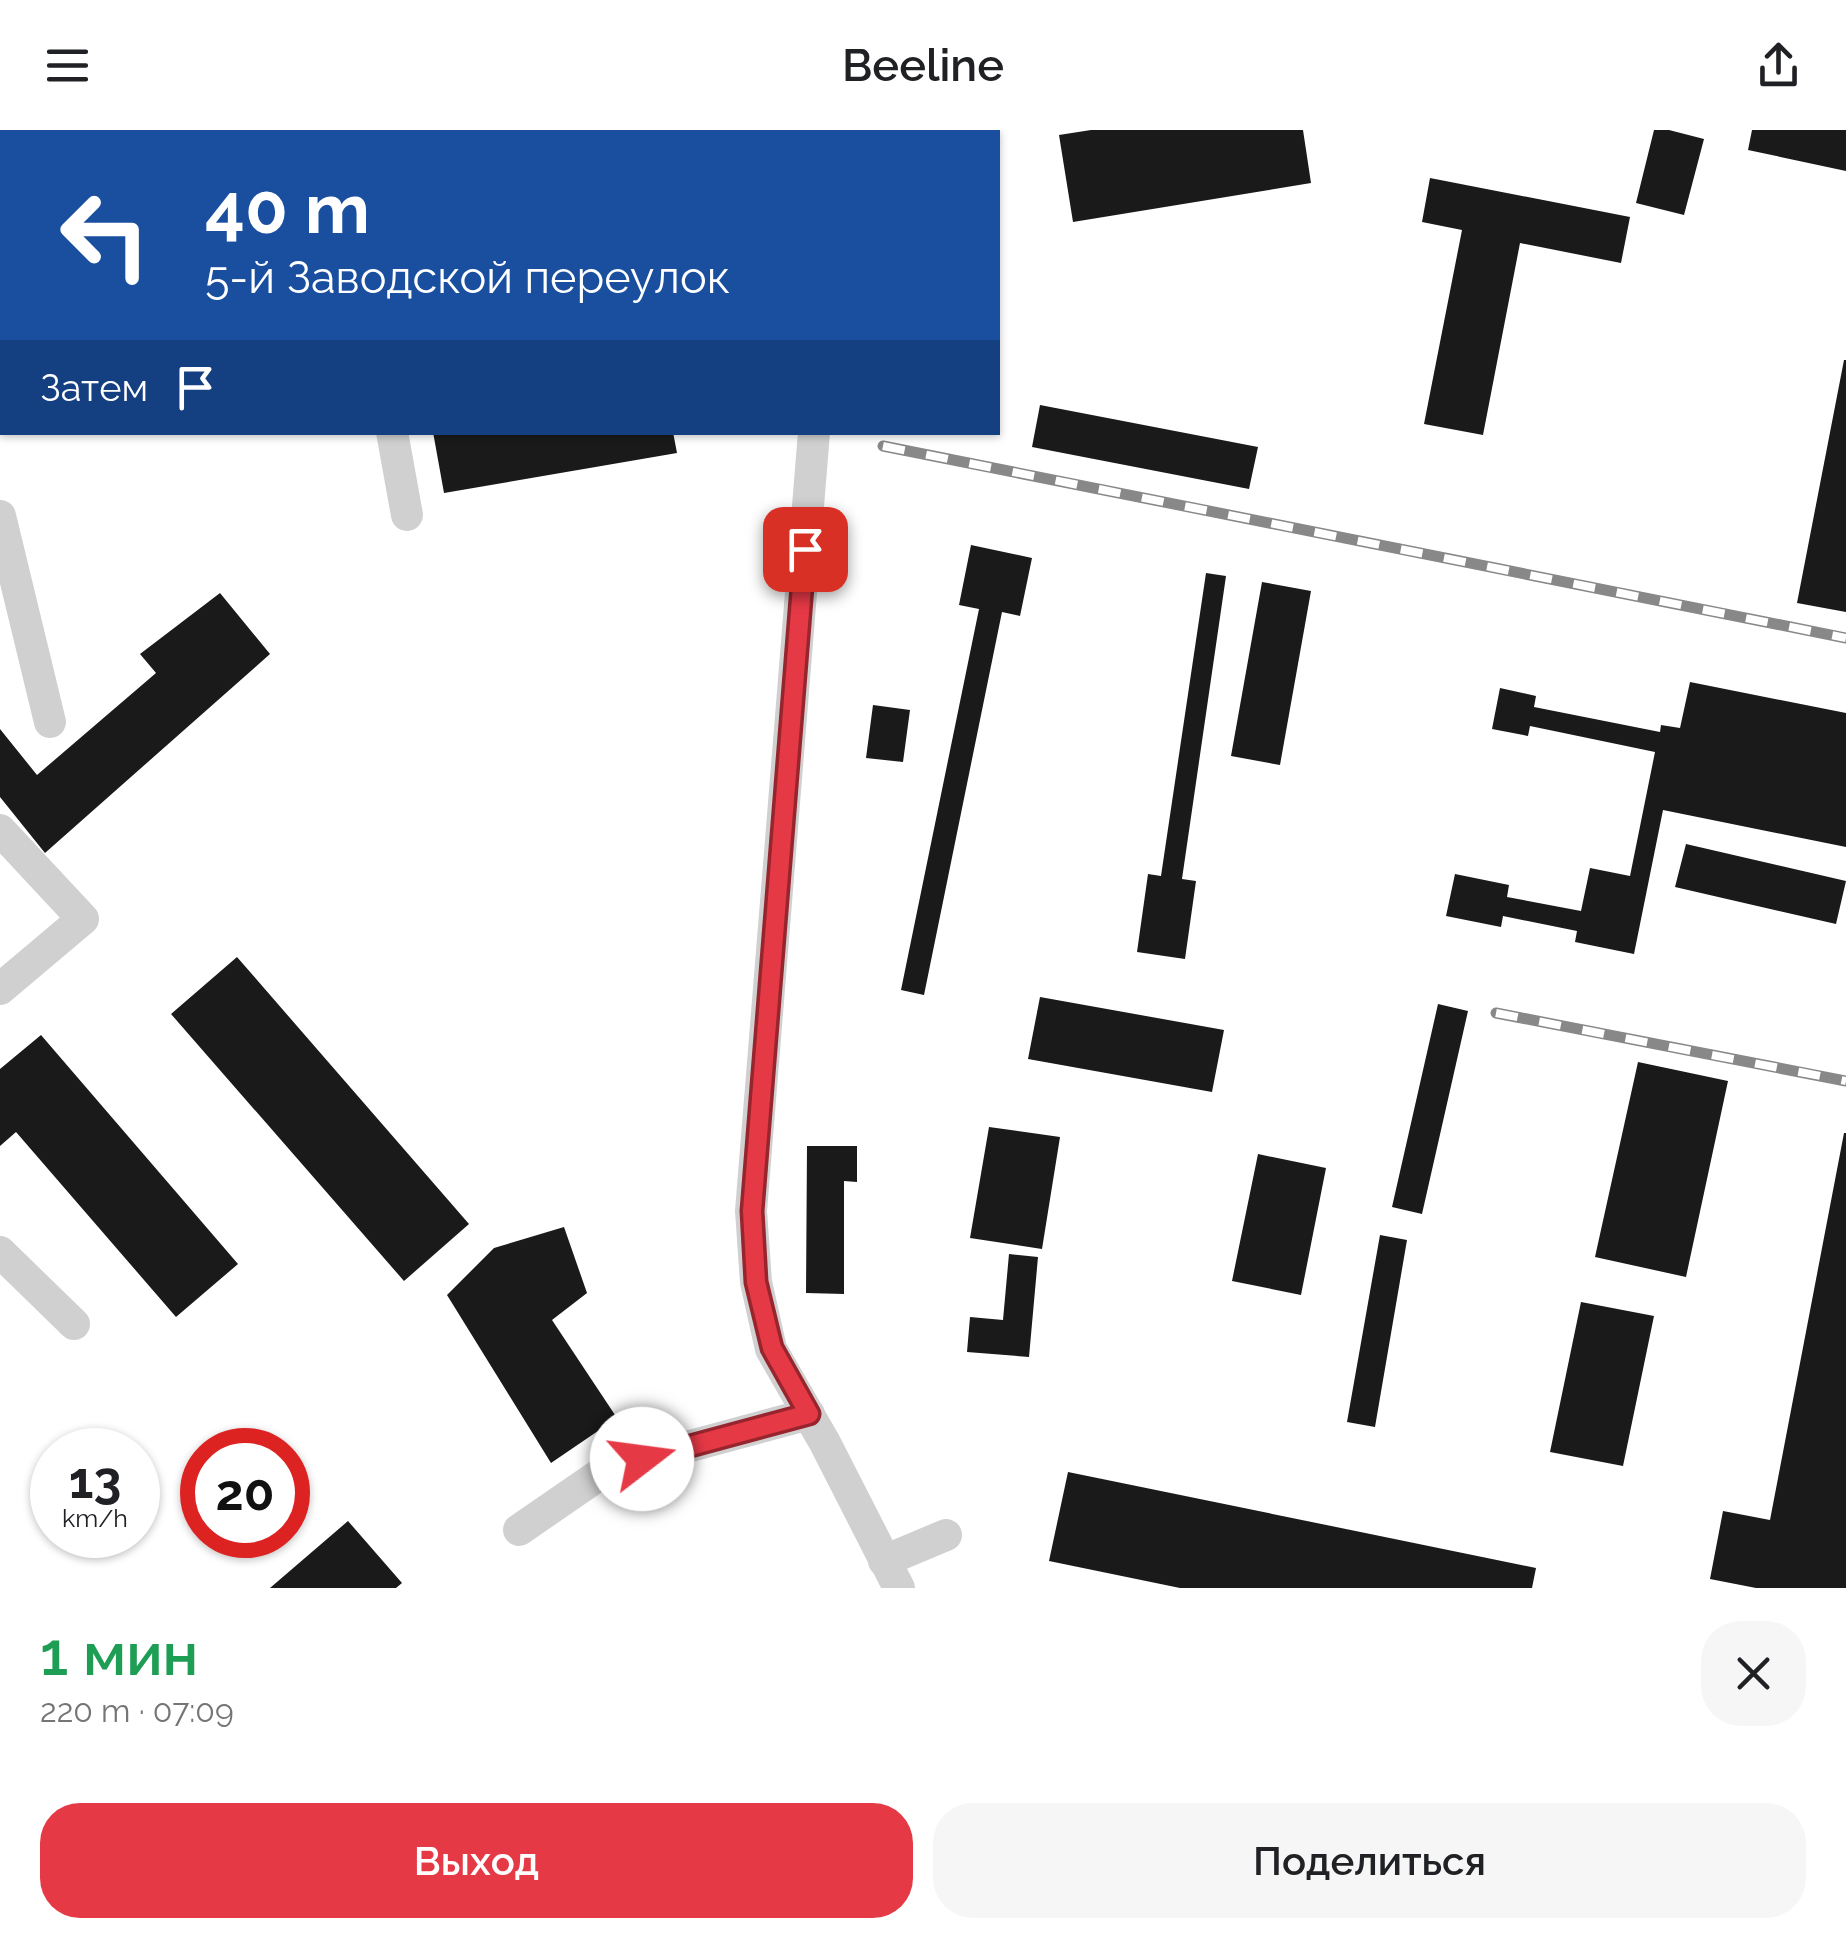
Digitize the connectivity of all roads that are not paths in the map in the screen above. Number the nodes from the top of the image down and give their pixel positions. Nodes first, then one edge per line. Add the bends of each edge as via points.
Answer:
1 (393, 435) edge
2 (814, 435) edge
3 (407, 515) dead end
4 (0, 516) edge
5 (50, 722) dead end
6 (0, 830) edge
7 (0, 989) edge
8 (0, 1252) edge
9 (74, 1324) dead end
10 (809, 1414) junction
11 (519, 1530) dead end
12 (946, 1535) dead end
13 (892, 1574) edge

1 - 3 street
2 - 10 street via 752,1211 756,1282 772,1348
4 - 5 street
6 - 7 street via 83,920
8 - 9 street
10 - 11 street via 609,1468
10 - 13 street
12 - 13 street

